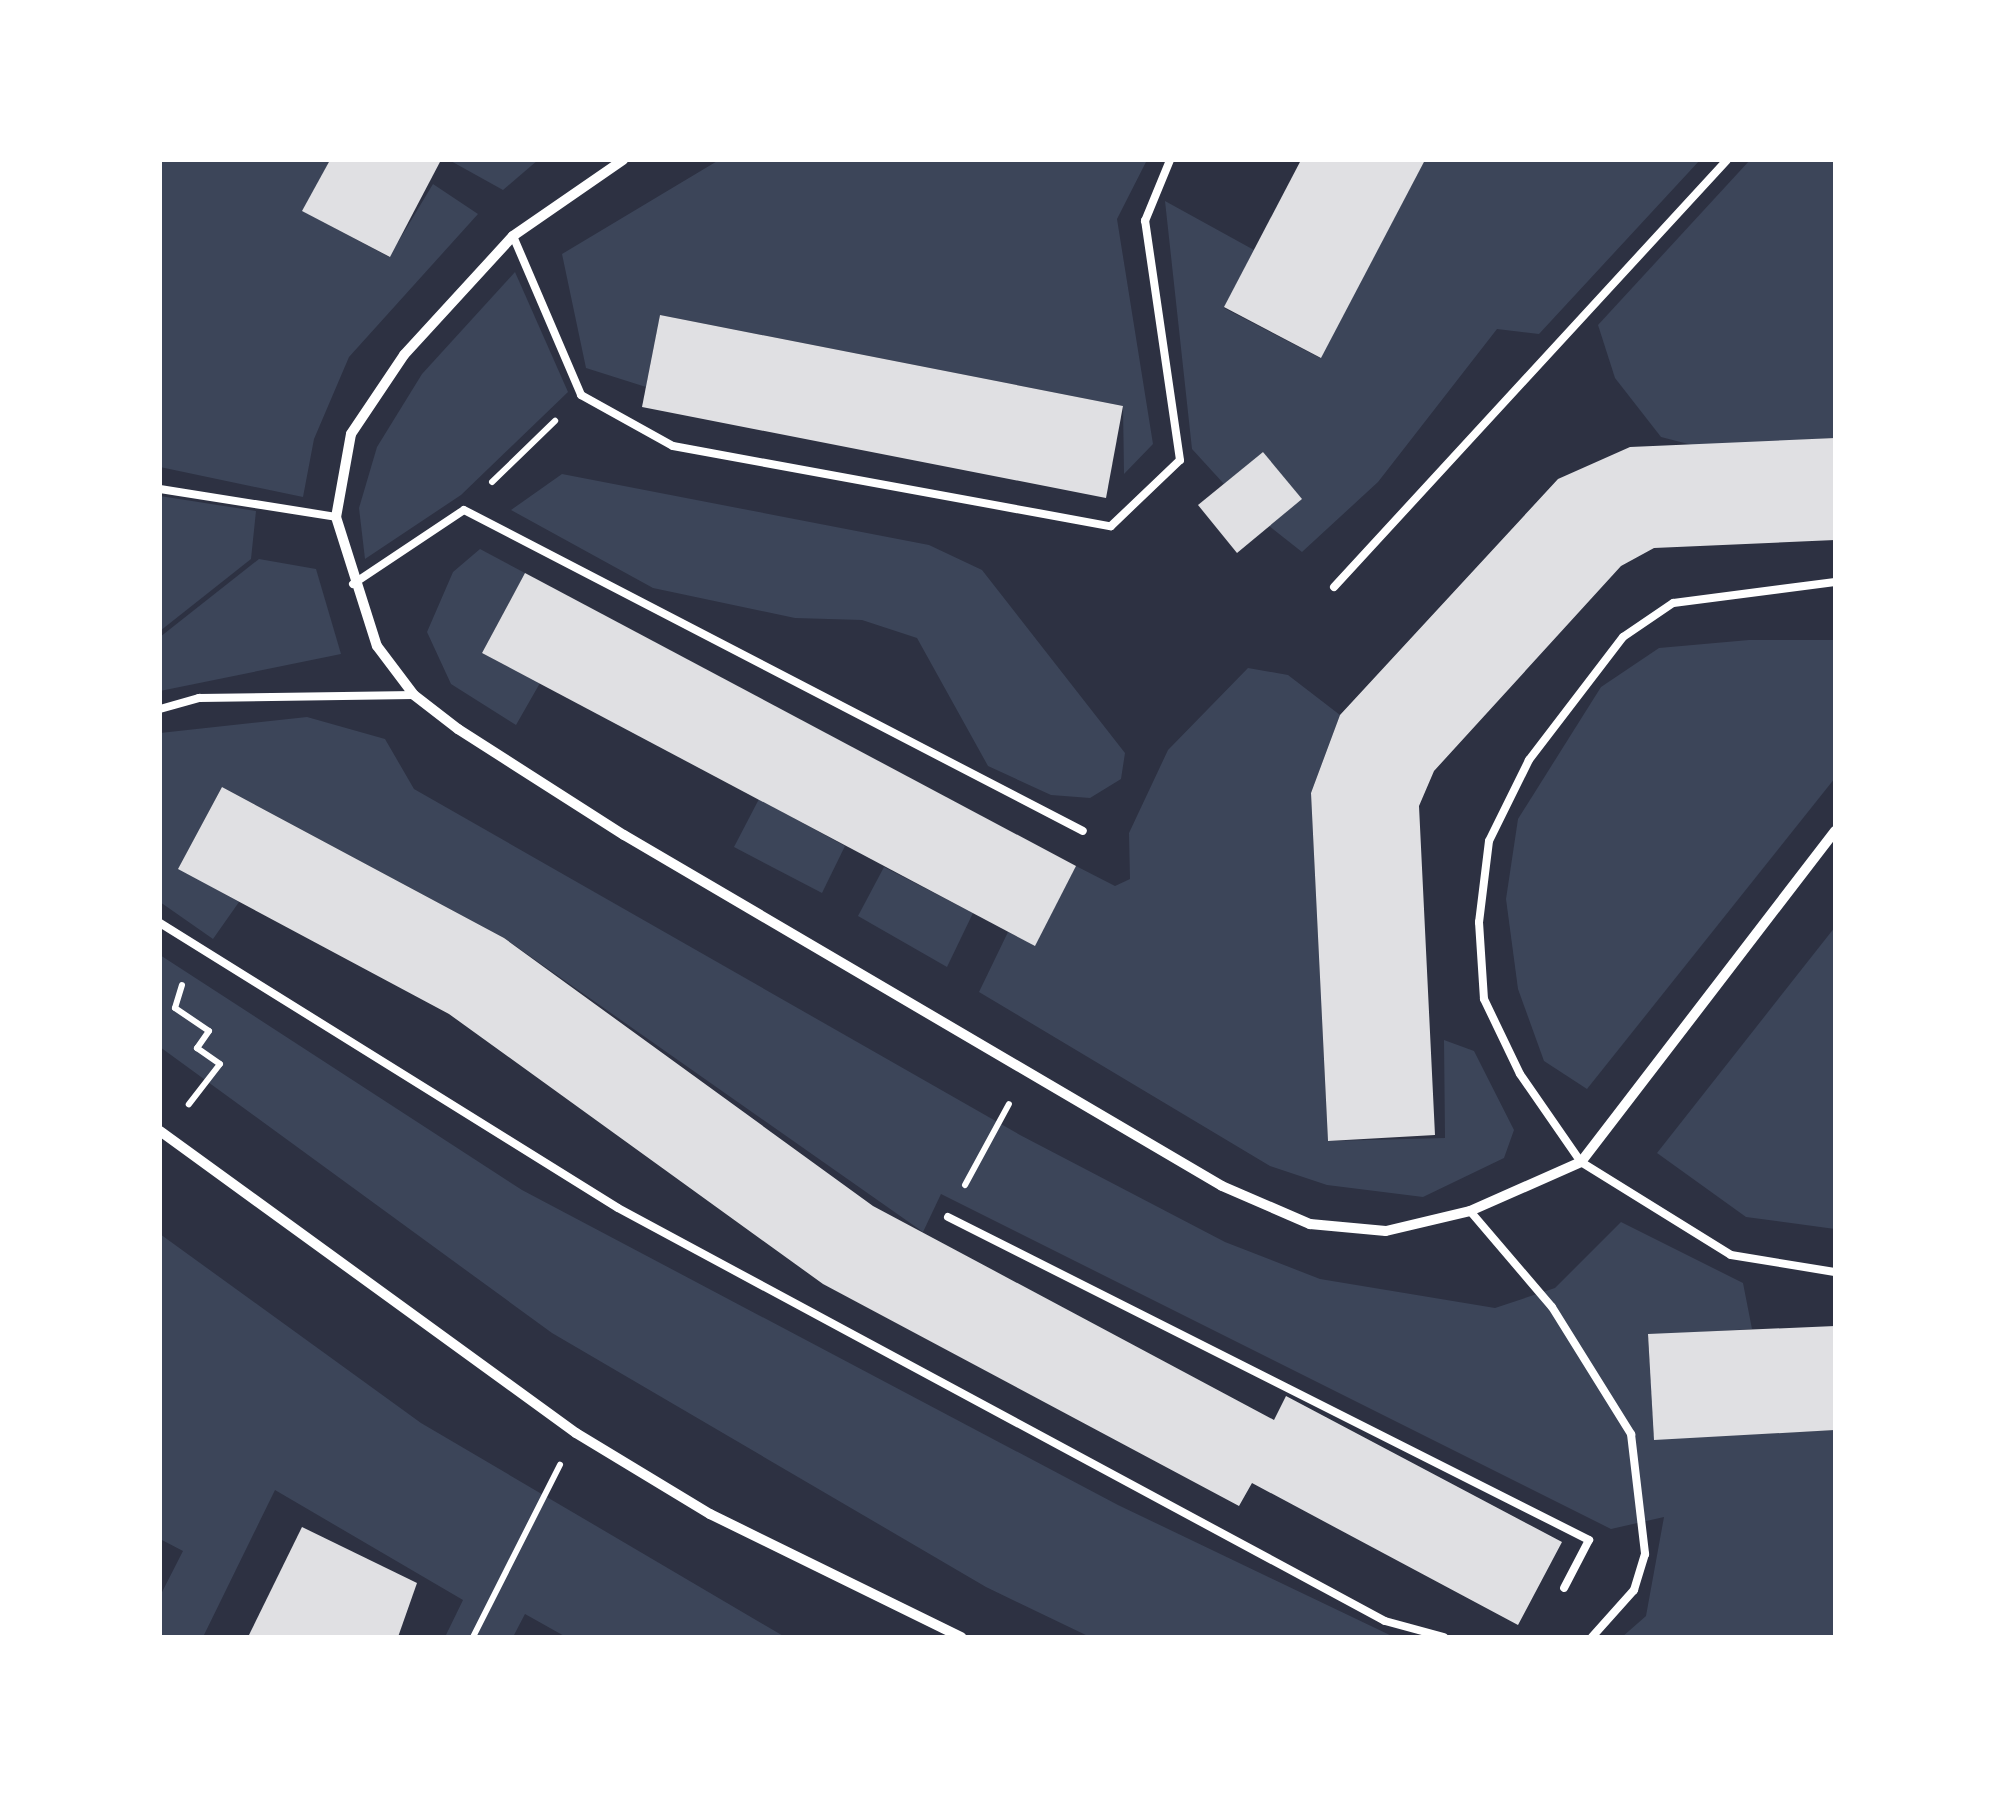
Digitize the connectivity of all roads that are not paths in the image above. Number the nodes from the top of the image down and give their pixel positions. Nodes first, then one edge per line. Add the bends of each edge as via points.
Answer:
1 (622, 160) edge
2 (1170, 160) edge
3 (1727, 160) edge
4 (513, 236) junction
5 (160, 489) edge
6 (336, 517) junction
7 (1835, 582) edge
8 (352, 584) junction
9 (1334, 587) dead end
10 (414, 694) junction
11 (160, 709) edge
12 (1083, 831) dead end
13 (1835, 831) edge
14 (160, 923) edge
15 (160, 1131) edge
16 (1581, 1162) junction
17 (1470, 1211) junction
18 (948, 1217) dead end
19 (1835, 1272) edge
20 (1564, 1588) dead end
21 (961, 1637) edge
22 (1444, 1637) edge
23 (1592, 1637) edge

1 - 4 street
2 - 4 lane via 1144,221 1180,460 1111,526 673,446 581,395
3 - 9 lane
4 - 6 street via 404,355 351,434
5 - 6 lane
6 - 8 street
7 - 16 lane via 1673,603 1623,637 1529,760 1489,841 1479,922 1484,999 1520,1074
8 - 10 street via 377,646
8 - 12 lane via 464,510
10 - 11 lane via 199,698
10 - 17 street via 624,836 1222,1186 1329,1226 1386,1231
13 - 16 street
14 - 22 lane via 618,1208 1386,1621
15 - 21 street via 576,1433 710,1514
16 - 17 street
16 - 19 lane via 1730,1255
17 - 23 lane via 1552,1307 1631,1434 1645,1554 1634,1590
18 - 20 lane via 1589,1540

